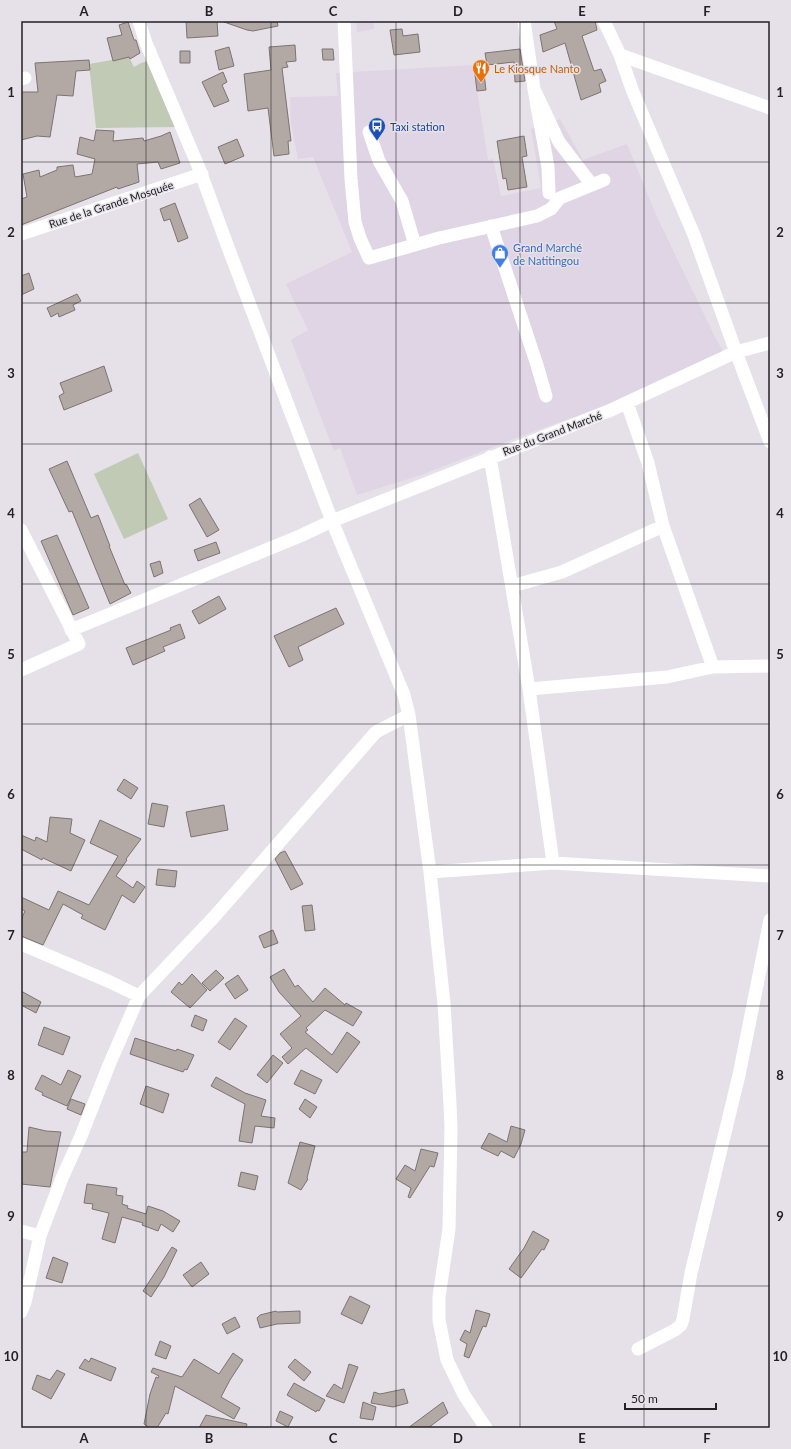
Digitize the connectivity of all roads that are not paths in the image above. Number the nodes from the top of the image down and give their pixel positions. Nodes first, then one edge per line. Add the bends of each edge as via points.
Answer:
1 (139, 21) edge
2 (344, 21) edge
3 (524, 21) edge
4 (604, 21) edge
5 (620, 56) junction
6 (534, 89) junction
7 (770, 108) edge
8 (369, 132) dead end
9 (202, 174) junction
10 (604, 180) dead end
11 (592, 185) junction
12 (549, 194) dead end
13 (491, 226) junction
14 (21, 234) edge
15 (415, 244) junction
16 (770, 343) edge
17 (736, 352) junction
18 (546, 396) dead end
19 (627, 403) junction
20 (770, 442) edge
21 (490, 457) junction
22 (332, 520) junction
23 (663, 526) junction
24 (21, 530) edge
25 (512, 586) junction
26 (71, 630) junction
27 (770, 666) edge
28 (712, 667) junction
29 (21, 670) edge
30 (529, 689) junction
31 (409, 715) junction
32 (553, 864) junction
33 (430, 872) junction
34 (770, 876) edge
35 (770, 920) edge
36 (21, 944) edge
37 (764, 979) edge
38 (139, 996) junction
39 (21, 1231) edge
40 (40, 1236) junction
41 (21, 1312) edge
42 (638, 1349) dead end
43 (486, 1428) edge

1 - 9 street
2 - 15 street via 351,179 355,222 360,238 369,258
3 - 6 street
4 - 5 street
5 - 7 street
5 - 17 street via 694,235
6 - 11 street via 559,142
6 - 12 street via 548,167
8 - 15 street via 379,161 402,201
9 - 14 street, Rue de la Grande Mosquée
9 - 22 street
10 - 11 street
11 - 13 street via 560,198 551,209 537,216
13 - 15 street
13 - 18 street
16 - 17 street, Rue du Grand Marché
17 - 19 street, Rue du Grand Marché
17 - 20 street
19 - 21 street, Rue du Grand Marché
19 - 23 street via 648,463
21 - 22 street, Rue du Grand Marché
21 - 25 street
22 - 26 street, Rue du Grand Marché via 300,536
22 - 31 street via 404,695
23 - 25 street via 562,572
23 - 28 street
24 - 26 street
25 - 30 street
26 - 29 street via 79,644
27 - 28 street
28 - 30 street via 667,677
30 - 32 street
31 - 33 street
31 - 38 street via 376,732 214,917
32 - 33 street
32 - 34 street
33 - 43 street via 444,1004 451,1128 449,1229 439,1298 439,1320 448,1360 464,1395
35 - 37 street
36 - 38 street
37 - 42 street via 750,1016 739,1075 691,1273 681,1325
38 - 40 street
39 - 40 street
40 - 41 street

